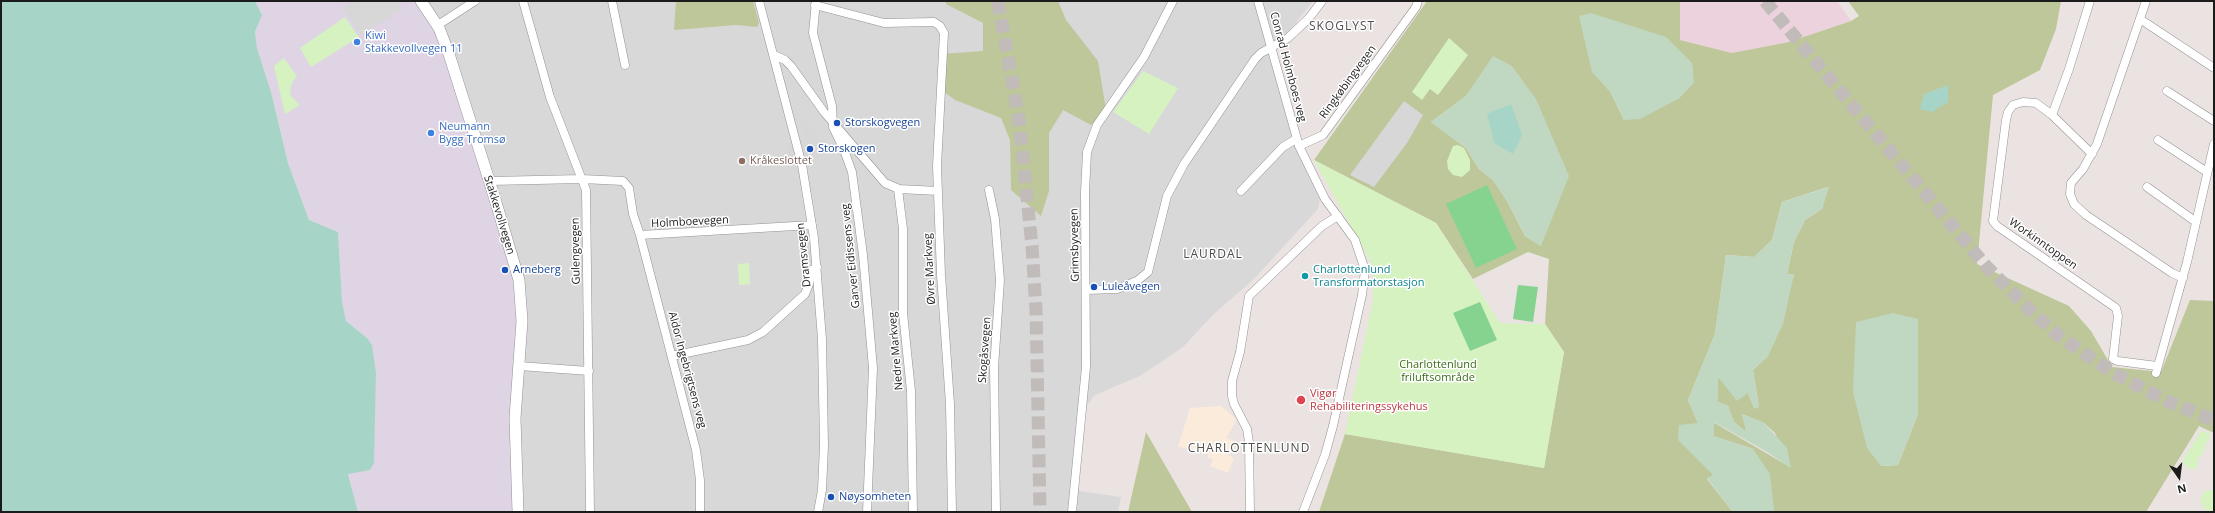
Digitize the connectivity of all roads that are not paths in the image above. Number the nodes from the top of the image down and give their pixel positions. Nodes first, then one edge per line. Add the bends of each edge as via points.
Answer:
1 (421, 1) edge
2 (476, 1) edge
3 (523, 1) edge
4 (612, 1) edge
5 (759, 1) edge
6 (1173, 1) edge
7 (1258, 1) edge
8 (1322, 1) edge
9 (1418, 1) edge
10 (2090, 1) edge
11 (2146, 1) edge
12 (815, 3) edge
13 (2140, 19) junction
14 (438, 25) junction
15 (1272, 47) junction
16 (774, 55) junction
17 (625, 65) dead end
18 (2214, 68) edge
19 (2167, 91) dead end
20 (2052, 115) junction
21 (833, 121) junction
22 (2214, 121) edge
23 (2158, 140) dead end
24 (1298, 142) junction
25 (2214, 144) edge
26 (2092, 154) junction
27 (2207, 172) junction
28 (582, 179) junction
29 (490, 181) junction
30 (2147, 187) dead end
31 (898, 189) junction
32 (989, 190) dead end
33 (938, 191) junction
34 (1241, 191) dead end
35 (1338, 216) junction
36 (2196, 222) junction
37 (812, 225) junction
38 (640, 235) junction
39 (817, 267) junction
40 (2183, 278) junction
41 (1086, 290) junction
42 (672, 356) junction
43 (519, 366) junction
44 (589, 371) junction
45 (518, 512) edge
46 (590, 512) edge
47 (700, 512) edge
48 (818, 512) edge
49 (867, 512) edge
50 (913, 512) edge
51 (952, 512) edge
52 (996, 512) edge
53 (1072, 512) edge
54 (1250, 512) edge
55 (1303, 512) edge

1 - 14 street, Stakkevollvegen
2 - 14 street
3 - 28 street, Gulengvegen via 550,97
4 - 17 street
5 - 16 street, Dramsvegen
6 - 41 street, Grimsbyvegen via 1132,76 1102,115 1090,142 1085,184
7 - 15 street, Conrad Holmboes veg
8 - 15 street via 1293,33
9 - 24 street, Ringkøbingvegen via 1323,135
10 - 20 street
11 - 13 street
12 - 21 street, Garver Eidissens veg via 813,33 832,106
12 - 33 street, Øvre Markveg via 877,22 895,24 930,21 940,26 944,36 937,154
13 - 18 street
13 - 26 street
14 - 29 street, Stakkevollvegen
15 - 24 street, Conrad Holmboes veg
15 - 41 street via 1255,59 1184,164 1168,196 1148,272 1137,281 1118,289
16 - 21 street via 785,60
16 - 37 street, Dramsvegen via 802,165
19 - 22 street
20 - 26 street, Workinntoppen
20 - 40 street, Workinntoppen via 2029,101 2013,105 2008,112 1993,221 1997,226 2116,308 2118,316 2113,359 2118,362 2157,370
21 - 31 street via 873,172 884,183
21 - 49 street, Garver Eidissens veg via 848,159 854,187 872,347 873,400
23 - 27 street
24 - 34 street, Conrad Holmboes veg via 1283,147
24 - 35 street, Conrad Holmboes veg via 1314,179
25 - 27 street
26 - 40 street via 2071,185 2070,194 2074,204 2086,215
27 - 36 street
28 - 29 street, Holmboevegen
28 - 38 street, Holmboevegen via 617,180 626,183
28 - 44 street, Gulengvegen via 587,203
29 - 43 street, Stakkevollvegen via 518,280 522,304
30 - 36 street
31 - 33 street
31 - 50 street, Nedre Markveg via 902,224 903,312 911,391
32 - 52 street, Skogåsvegen via 995,219 1000,280 994,368
33 - 51 street, Øvre Markveg via 950,404
35 - 54 street via 1322,226 1250,296 1243,339 1232,381 1234,404 1247,429 1250,449
35 - 55 street, Conrad Holmboes veg via 1361,252 1365,263 1365,281 1332,431
36 - 40 street
37 - 38 street, Holmboevegen
37 - 39 street, Dramsvegen
38 - 42 street, Aldor Ingebrigtsens veg
39 - 42 street via 810,271 805,294 763,332 748,340
39 - 48 street, Dramsvegen via 822,339 824,446
41 - 53 street, Grimsbyvegen via 1086,367
42 - 47 street, Aldor Ingebrigtsens veg via 698,461
43 - 44 street
43 - 45 street, Stakkevollvegen via 515,418
44 - 46 street, Gulengvegen

